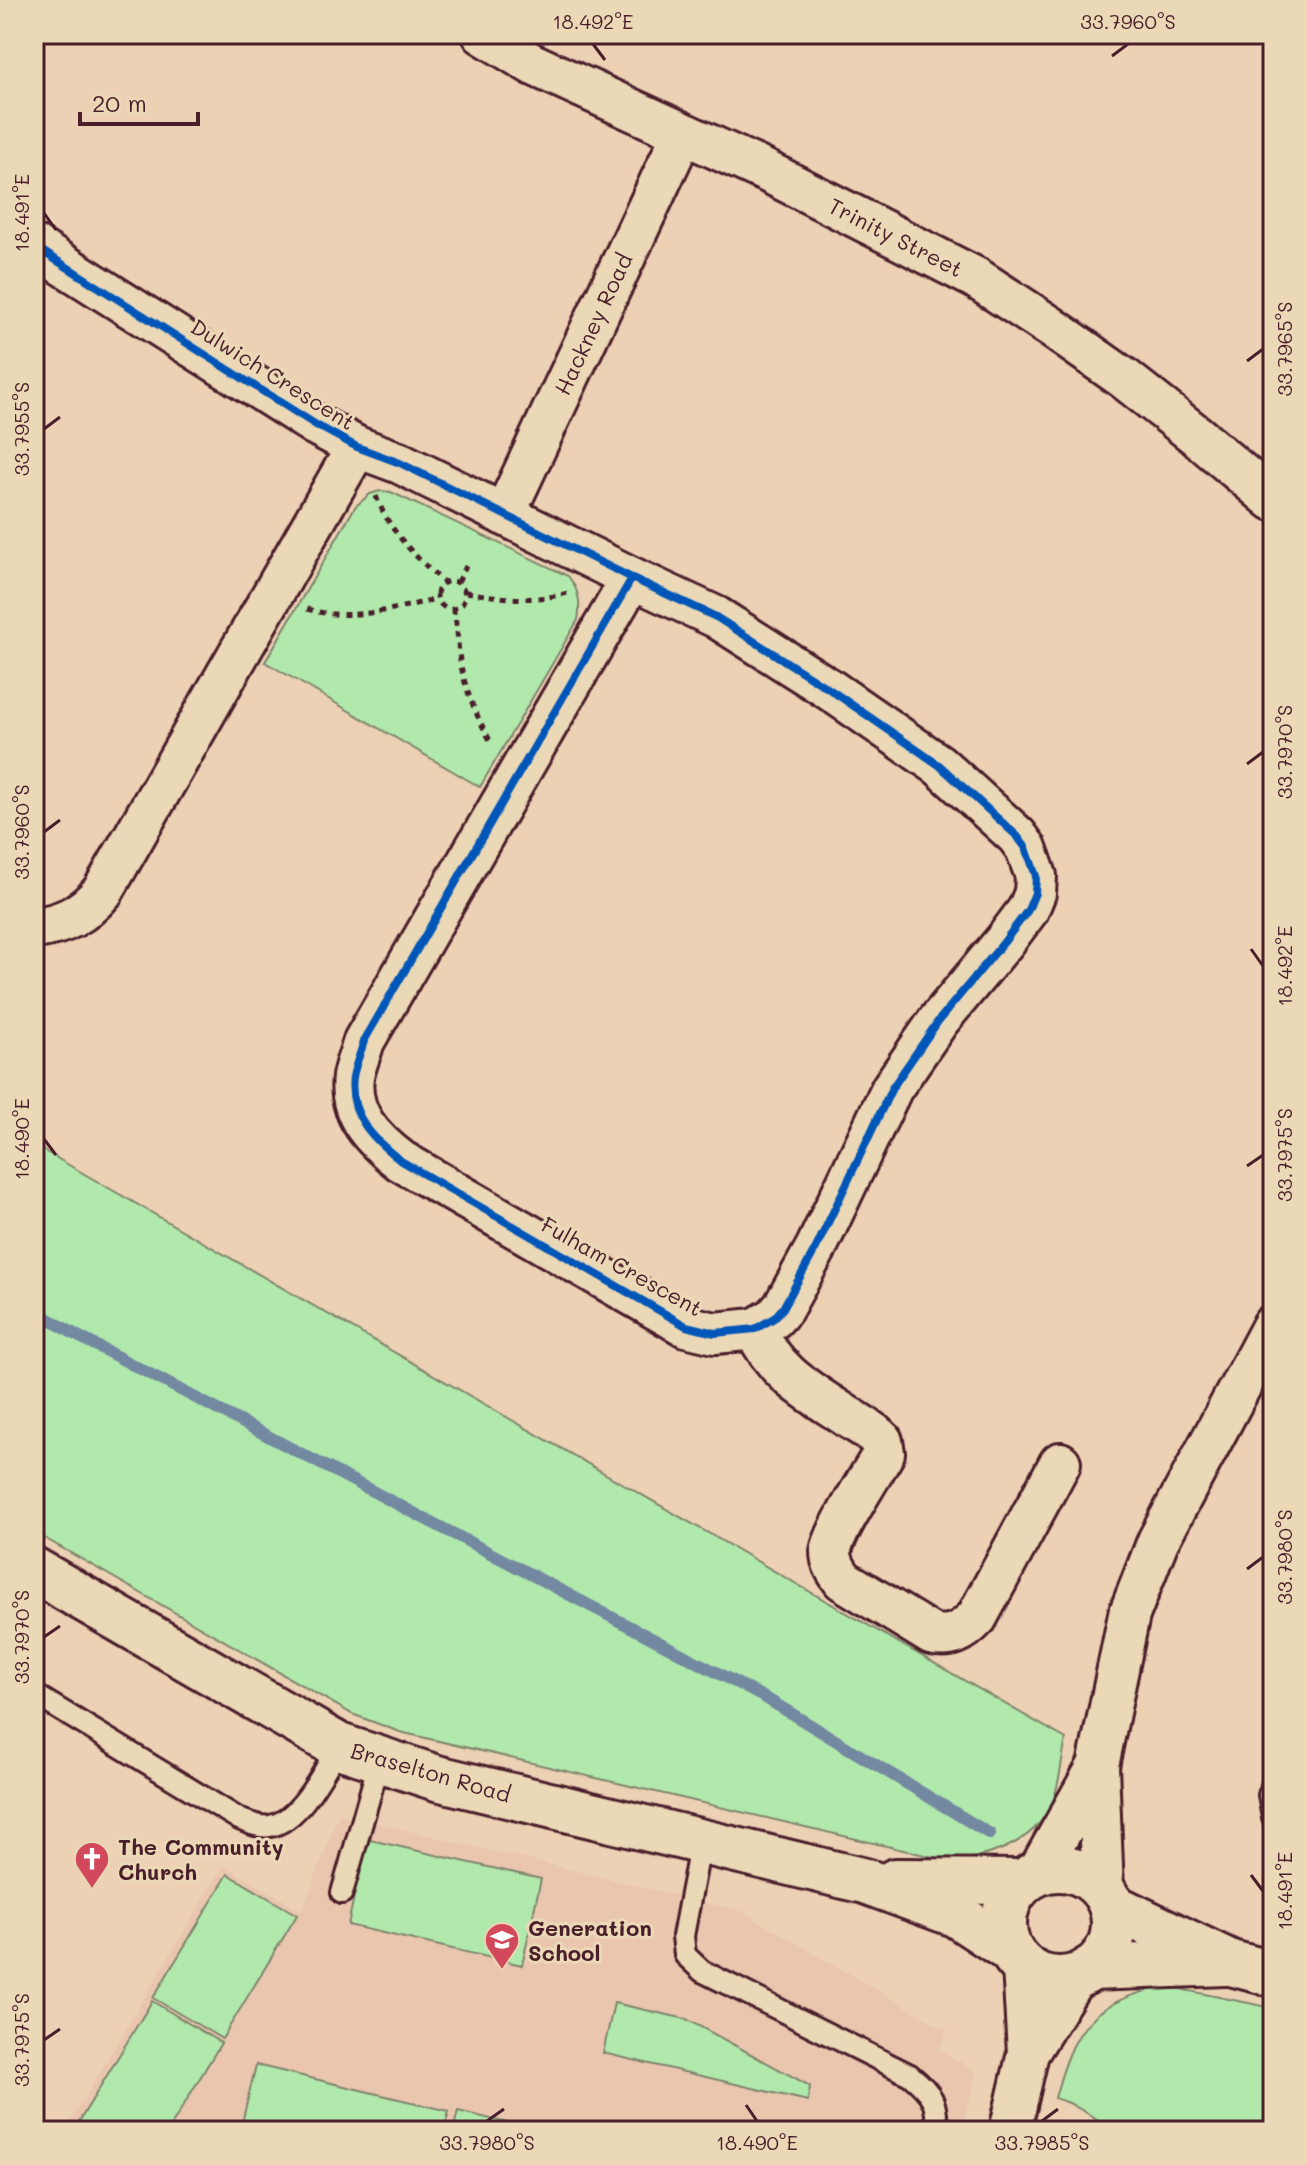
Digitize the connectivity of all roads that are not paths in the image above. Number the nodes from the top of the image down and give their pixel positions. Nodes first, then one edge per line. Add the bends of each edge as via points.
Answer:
1 (483, 34) edge
2 (683, 133) junction
3 (34, 246) edge
4 (357, 447) junction
5 (1273, 500) edge
6 (504, 515) junction
7 (628, 576) junction
8 (34, 928) edge
9 (1273, 1325) edge
10 (755, 1329) junction
11 (1060, 1463) dead end
12 (34, 1570) edge
13 (34, 1694) edge
14 (339, 1746) junction
15 (380, 1759) junction
16 (1098, 1766) junction
17 (1273, 1783) edge
18 (1273, 1818) edge
19 (701, 1841) junction
20 (1030, 1877) junction
21 (865, 1881) junction
22 (342, 1893) dead end
23 (1108, 1898) junction
24 (1017, 1958) junction
25 (1231, 1963) junction
26 (1084, 1972) junction
27 (1273, 1974) edge
28 (1028, 2053) junction
29 (937, 2131) edge
30 (1010, 2131) edge

1 - 2 street, Trinity Street via 532,64
2 - 5 street, Trinity Street via 976,278 1125,379
2 - 6 street, Hackney Road
3 - 4 street, Dulwich Crescent
4 - 6 street, Dulwich Crescent
4 - 8 street, Dulwich Crescent via 103,891 69,920
6 - 7 street
7 - 10 street via 716,617 939,765 1017,836 1036,876 1028,910 892,1088 783,1308
7 - 10 street, Fulham Crescent via 364,1041 353,1078 354,1102 362,1124 401,1161 686,1326 715,1333
9 - 16 street via 1158,1541 1129,1615
10 - 11 street via 770,1356 796,1381 882,1441 884,1453 831,1548 834,1566 843,1580 931,1634 963,1631 977,1617
12 - 14 street, Braselton Road
13 - 14 lane via 257,1825 282,1821 299,1806
14 - 15 street, Braselton Road
15 - 19 street, Braselton Road via 437,1778
15 - 22 lane
16 - 20 street
16 - 23 street
17 - 18 lane
19 - 21 street, Braselton Road
19 - 29 lane via 683,1936 685,1955 702,1971 910,2075 924,2086 937,2109
20 - 21 street, Braselton Road
20 - 23 street via 1055,1868 1074,1870 1089,1877
20 - 24 street via 1010,1896 1004,1911 1004,1930
21 - 24 street, Braselton Road via 955,1914
23 - 25 street
23 - 26 street via 1111,1940 1104,1956
24 - 26 street via 1044,1977 1064,1979
24 - 28 street
25 - 26 street
25 - 27 street
26 - 28 street
28 - 30 street

